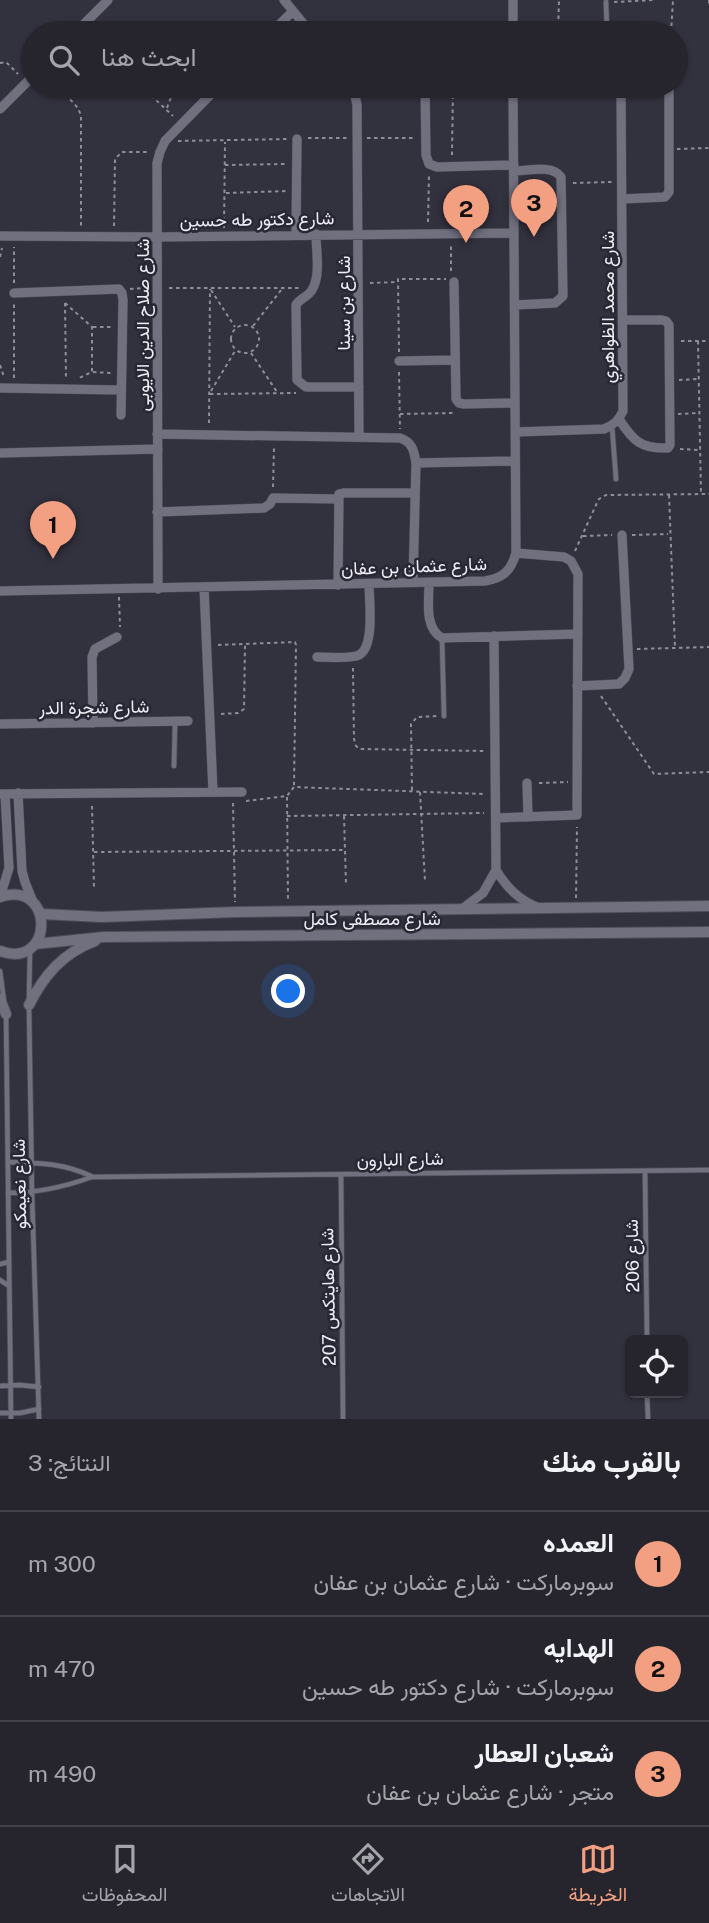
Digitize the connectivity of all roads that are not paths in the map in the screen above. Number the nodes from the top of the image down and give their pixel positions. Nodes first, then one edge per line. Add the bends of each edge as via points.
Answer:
1 (108, 0) edge
2 (284, 0) edge
3 (513, 0) edge
4 (606, 2) road end
5 (293, 11) junction
6 (87, 21) edge
7 (283, 21) edge
8 (301, 21) edge
9 (513, 21) edge
10 (607, 21) edge
11 (21, 88) edge
12 (207, 98) edge
13 (356, 98) edge
14 (425, 98) edge
15 (513, 98) edge
16 (621, 98) edge
17 (669, 98) edge
18 (0, 109) edge
19 (297, 139) dead end
20 (514, 168) junction
21 (622, 199) junction
22 (514, 233) junction
23 (296, 234) junction
24 (316, 234) junction
25 (358, 234) junction
26 (0, 236) edge
27 (157, 237) junction
28 (454, 282) dead end
29 (14, 293) road end
30 (515, 305) junction
31 (623, 320) junction
32 (454, 360) junction
33 (399, 361) road end
34 (359, 387) junction
35 (7, 388) edge
36 (121, 390) junction
37 (515, 403) junction
38 (121, 415) dead end
39 (616, 422) junction
40 (515, 432) junction
41 (158, 435) junction
42 (359, 437) junction
43 (158, 449) junction
44 (0, 453) edge
45 (515, 461) junction
46 (416, 463) junction
47 (616, 479) dead end
48 (415, 493) junction
49 (338, 499) junction
50 (158, 512) junction
51 (622, 535) dead end
52 (516, 553) junction
53 (413, 582) junction
54 (429, 583) junction
55 (338, 584) junction
56 (369, 584) junction
57 (204, 587) junction
58 (158, 589) junction
59 (0, 591) edge
60 (578, 635) junction
61 (494, 636) junction
62 (117, 637) road end
63 (442, 638) junction
64 (317, 657) dead end
65 (577, 686) junction
66 (444, 716) road end
67 (175, 721) junction
68 (188, 722) dead end
69 (93, 723) junction
70 (0, 724) edge
71 (174, 766) dead end
72 (527, 783) dead end
73 (213, 792) junction
74 (242, 792) dead end
75 (18, 793) junction
76 (3, 794) edge
77 (496, 815) junction
78 (528, 817) junction
79 (496, 870) junction
80 (0, 897) edge
81 (34, 904) junction
82 (709, 906) edge
83 (540, 909) junction
84 (460, 910) junction
85 (41, 914) junction
86 (86, 917) junction
87 (709, 932) edge
88 (104, 937) junction
89 (86, 938) junction
90 (32, 946) junction
91 (0, 951) edge
92 (0, 971) edge
93 (0, 999) edge
94 (29, 1005) junction
95 (6, 1014) junction
96 (8, 1163) junction
97 (32, 1163) junction
98 (709, 1170) edge
99 (645, 1171) junction
100 (341, 1174) junction
101 (92, 1177) junction
102 (8, 1193) junction
103 (32, 1193) junction
104 (9, 1262) junction
105 (0, 1264) edge
106 (0, 1280) edge
107 (9, 1286) junction
108 (647, 1335) edge
109 (11, 1385) junction
110 (0, 1386) edge
111 (39, 1387) junction
112 (648, 1398) edge
113 (39, 1409) junction
114 (0, 1413) edge
115 (11, 1416) edge
116 (39, 1419) edge
117 (343, 1419) edge
118 (648, 1419) edge

1 - 6 street
2 - 5 street
3 - 9 street
4 - 10 lane
5 - 7 street
5 - 8 street
11 - 18 street
12 - 27 street, شارع صلاح الدين الايوبى via 160,152
13 - 25 street, شارع بن سينا
14 - 20 street via 429,164
15 - 20 street
16 - 21 street, شارع محمد الظواهري
17 - 21 street via 669,192 665,198
19 - 23 street
20 - 22 street
20 - 30 street via 551,169 561,177 563,296 555,303
21 - 31 street, شارع محمد الظواهري
22 - 25 street, شارع دكتور طه حسين
22 - 30 street
23 - 24 street, شارع دكتور طه حسين
23 - 27 street, شارع دكتور طه حسين
24 - 25 street, شارع دكتور طه حسين
24 - 34 street via 316,280 296,305 297,380 306,387
25 - 34 street, شارع بن سينا
26 - 27 street, شارع دكتور طه حسين
27 - 41 street, شارع صلاح الدين الايوبى
28 - 32 street
29 - 36 street via 119,289 123,300
30 - 37 street
31 - 39 street, شارع محمد الظواهري via 623,411
31 - 39 street via 666,321 669,325 668,448 642,445
32 - 33 street
32 - 37 street via 459,403
34 - 42 street, شارع بن سينا
35 - 36 street
36 - 38 street
37 - 40 street
39 - 40 street via 595,430
39 - 47 lane
40 - 45 street
41 - 42 street
41 - 43 street, شارع صلاح الدين الايوبى
42 - 46 street via 408,440
43 - 44 street
43 - 50 street, شارع صلاح الدين الايوبى
45 - 46 street
45 - 52 street
46 - 48 street
48 - 49 street via 341,493
48 - 53 street
49 - 50 street via 273,498 264,509
49 - 55 street
50 - 58 street, شارع صلاح الدين الايوبى
51 - 65 street via 629,668 619,684
52 - 54 street, شارع عثمان بن عفان via 506,574 496,579
52 - 60 street via 571,561 578,574
53 - 54 street, شارع عثمان بن عفان
53 - 56 street, شارع عثمان بن عفان
54 - 63 street via 431,628
55 - 56 street, شارع عثمان بن عفان
55 - 57 street, شارع عثمان بن عفان
56 - 64 street via 370,642 364,652
57 - 58 street, شارع عثمان بن عفان
57 - 73 street
58 - 59 street, شارع عثمان بن عفان
60 - 61 street
60 - 65 street
61 - 63 street
61 - 77 street
62 - 69 street via 95,649 92,657
63 - 66 lane
65 - 78 street via 577,815
67 - 68 street, شارع شجرة الدر
67 - 69 street, شارع شجرة الدر
67 - 71 lane
69 - 70 street, شارع شجرة الدر
72 - 78 street
73 - 74 street
73 - 75 street
75 - 76 street
75 - 81 street via 22,870
76 - 80 street via 9,868
77 - 78 street
77 - 79 street
79 - 83 street via 519,898
79 - 84 street via 483,893
80 - 81 street via 15,895
81 - 85 street
82 - 83 street, شارع مصطفى كامل
83 - 84 street, شارع مصطفى كامل
84 - 86 street, شارع مصطفى كامل
85 - 86 street, شارع مصطفى كامل
85 - 90 street via 42,927
86 - 89 street via 77,928
87 - 88 street, شارع مصطفى كامل
88 - 89 street, شارع مصطفى كامل
88 - 94 street via 75,950 51,970
89 - 90 street, شارع مصطفى كامل
90 - 91 street, شارع مصطفى كامل via 17,954
90 - 94 lane, شارع نعيمكو
92 - 95 lane, شارع نعيمكو
93 - 95 street
94 - 97 lane, شارع نعيمكو
95 - 96 lane, شارع نعيمكو
96 - 97 lane, شارع البارون
96 - 102 lane, شارع نعيمكو
97 - 101 lane, شارع البارون via 65,1166
97 - 103 lane, شارع نعيمكو
98 - 99 lane, شارع البارون
99 - 100 lane, شارع البارون
99 - 108 lane, شارع 206
100 - 101 lane, شارع البارون
100 - 117 lane, شارع هايتكس 207
101 - 103 lane, شارع البارون
102 - 103 lane, شارع البارون
102 - 104 lane, شارع نعيمكو
103 - 111 lane, شارع نعيمكو
104 - 105 lane
104 - 107 lane, شارع نعيمكو
106 - 107 lane
107 - 109 lane, شارع نعيمكو
109 - 110 lane
109 - 111 lane
109 - 115 lane, شارع نعيمكو
111 - 113 lane, شارع نعيمكو
112 - 118 lane
113 - 115 lane
113 - 116 lane, شارع نعيمكو
114 - 115 lane

